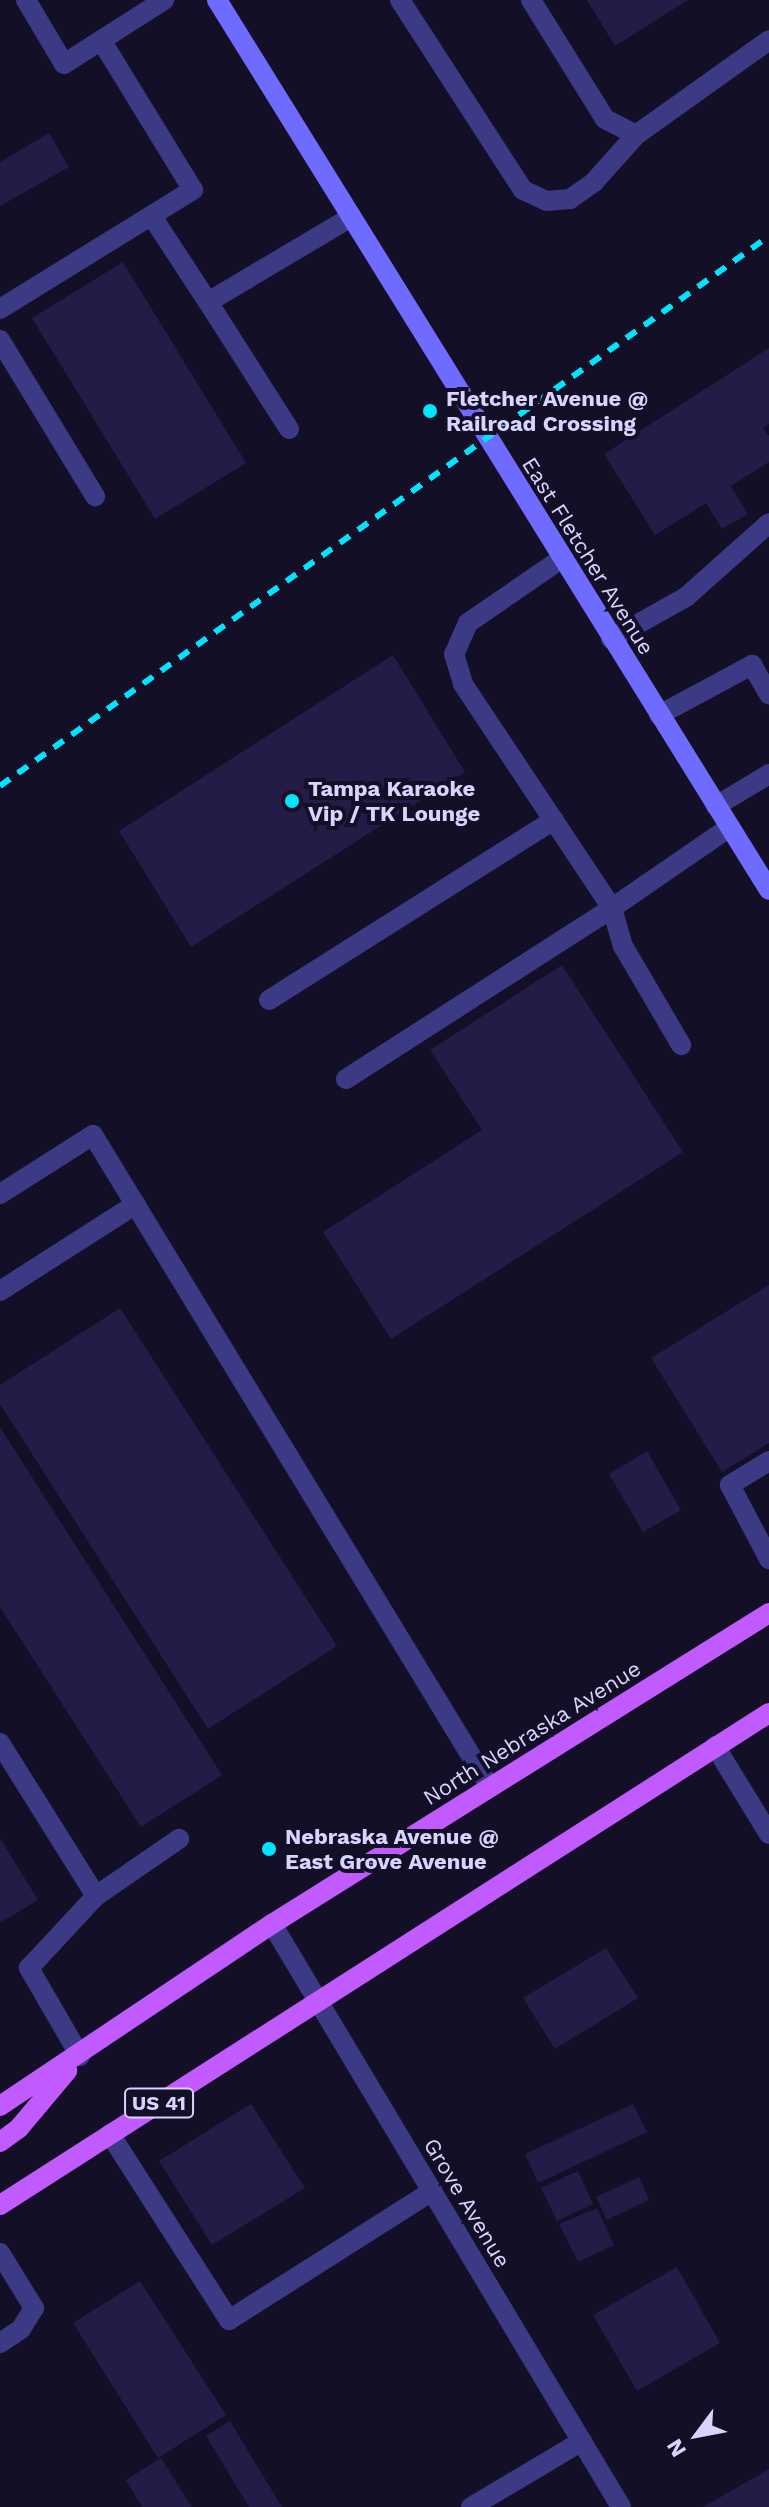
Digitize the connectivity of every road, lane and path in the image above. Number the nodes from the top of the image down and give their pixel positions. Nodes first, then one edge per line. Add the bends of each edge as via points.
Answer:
1 (26, 0) edge
2 (164, 0) edge
3 (217, 0) edge
4 (400, 0) edge
5 (531, 0) edge
6 (101, 40) junction
7 (769, 40) edge
8 (636, 135) junction
9 (351, 217) junction
10 (153, 218) junction
11 (208, 302) junction
12 (0, 309) edge
13 (0, 340) edge
14 (289, 429) dead end
15 (95, 496) dead end
16 (769, 523) edge
17 (561, 559) junction
18 (611, 639) junction
19 (769, 694) edge
20 (659, 715) junction
21 (769, 774) edge
22 (716, 806) junction
23 (554, 820) junction
24 (730, 827) junction
25 (769, 890) edge
26 (612, 908) junction
27 (269, 1000) dead end
28 (681, 1045) dead end
29 (346, 1079) dead end
30 (0, 1194) edge
31 (136, 1204) junction
32 (0, 1291) edge
33 (769, 1461) edge
34 (769, 1559) edge
35 (769, 1613) edge
36 (769, 1713) edge
37 (0, 1743) edge
38 (715, 1746) junction
39 (490, 1787) junction
40 (769, 1834) edge
41 (179, 1839) dead end
42 (96, 1896) junction
43 (272, 1924) junction
44 (318, 2001) junction
45 (80, 2056) junction
46 (0, 2106) edge
47 (110, 2134) junction
48 (0, 2142) edge
49 (432, 2191) junction
50 (0, 2205) edge
51 (0, 2253) edge
52 (0, 2343) edge
53 (582, 2441) junction
54 (471, 2507) edge
55 (621, 2507) edge

1 - 6 street via 64,64
2 - 6 street
3 - 9 main road, East Fletcher Avenue
4 - 8 street via 523,190 547,201 570,199 594,182
5 - 8 street via 605,119
6 - 10 street via 193,190
7 - 8 street
9 - 11 street
9 - 17 main road, East Fletcher Avenue
10 - 11 street
10 - 12 street
11 - 14 street
13 - 15 street
16 - 18 street via 686,597
17 - 18 main road, East Fletcher Avenue
17 - 23 street via 468,623 454,654 463,684
18 - 20 main road, East Fletcher Avenue
19 - 20 street via 752,665
20 - 22 main road, East Fletcher Avenue
21 - 22 street
22 - 24 main road, East Fletcher Avenue
23 - 26 street
23 - 27 street
24 - 25 main road, East Fletcher Avenue
24 - 26 street
26 - 28 street via 623,946
26 - 29 street
30 - 31 street via 93,1135
31 - 32 street
31 - 39 street
33 - 34 street via 730,1485
35 - 39 main road, North Nebraska Avenue
36 - 38 main road, US 41
37 - 42 street
38 - 40 street
38 - 44 main road, US 41
39 - 43 main road, North Nebraska Avenue
41 - 42 street
42 - 45 street via 29,1968
43 - 44 street, Grove Avenue
43 - 45 main road, North Nebraska Avenue
44 - 47 main road, US 41
44 - 49 street, Grove Avenue
45 - 46 main road, North Nebraska Avenue
45 - 48 main road via 19,2128
47 - 49 street via 229,2320
47 - 50 main road, US 41
49 - 53 street, Grove Avenue
51 - 52 street via 34,2308 21,2329
53 - 54 street
53 - 55 street, Grove Avenue

